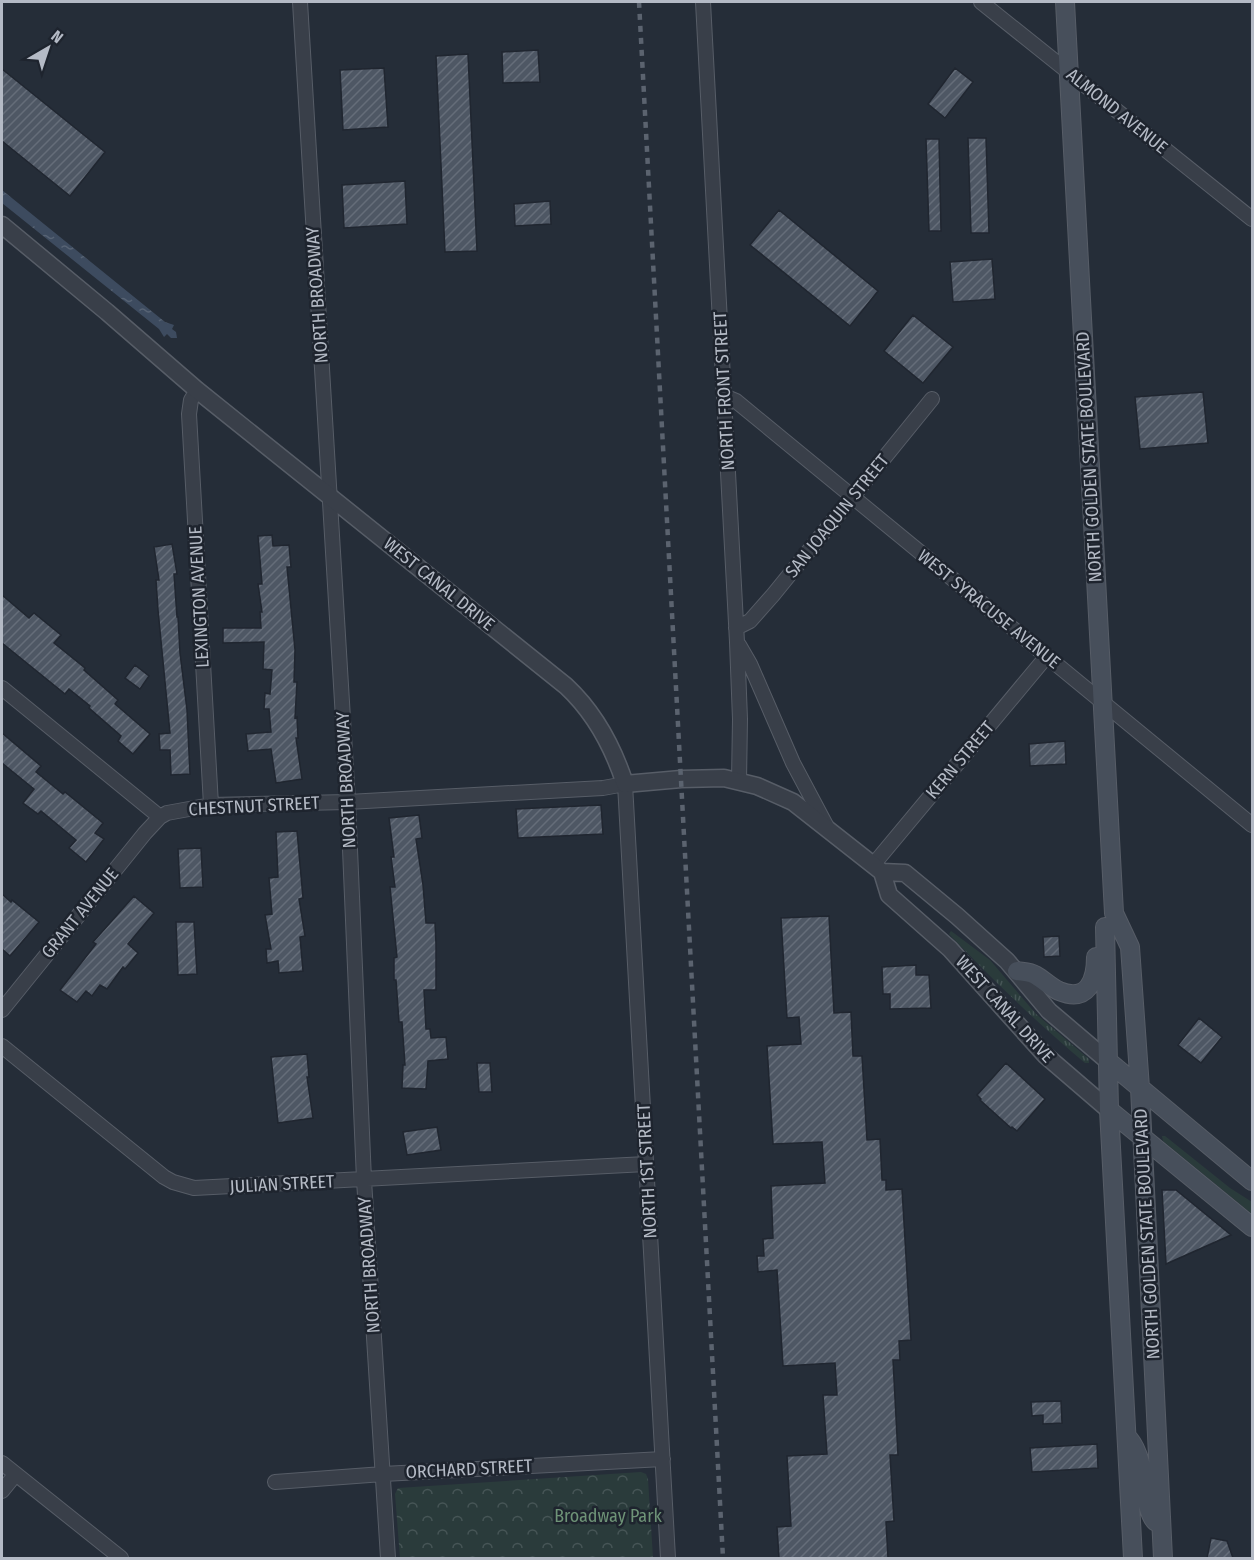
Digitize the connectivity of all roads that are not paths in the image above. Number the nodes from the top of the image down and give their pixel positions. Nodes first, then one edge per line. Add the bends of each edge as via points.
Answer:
1 (300, 2) edge
2 (703, 2) edge
3 (981, 2) edge
4 (1065, 2) edge
5 (1069, 72) junction
6 (1252, 219) edge
7 (2, 225) edge
8 (197, 390) junction
9 (724, 396) junction
10 (932, 399) dead end
11 (330, 496) junction
12 (852, 497) junction
13 (737, 635) junction
14 (1047, 656) junction
15 (2, 688) edge
16 (1103, 702) junction
17 (739, 781) junction
18 (625, 784) junction
19 (348, 802) junction
20 (211, 805) junction
21 (1252, 806) edge
22 (160, 817) junction
23 (1248, 821) edge
24 (828, 829) junction
25 (878, 869) junction
26 (1109, 920) junction
27 (1017, 971) junction
28 (2, 1010) edge
29 (2, 1046) edge
30 (1109, 1062) junction
31 (1140, 1088) junction
32 (1109, 1110) junction
33 (1142, 1136) junction
34 (646, 1164) junction
35 (364, 1180) junction
36 (1252, 1181) edge
37 (1252, 1227) edge
38 (1126, 1435) junction
39 (663, 1459) junction
40 (2, 1464) edge
41 (383, 1474) junction
42 (15, 1475) junction
43 (275, 1482) dead end
44 (2, 1491) edge
45 (1161, 1523) junction
46 (121, 1558) edge
47 (388, 1558) edge
48 (668, 1558) edge
49 (1133, 1558) edge
50 (1163, 1558) edge

1 - 11 street, NORTH BROADWAY
2 - 9 street, NORTH FRONT STREET
3 - 5 street, ALMOND AVENUE
4 - 5 main road, NORTH GOLDEN STATE BOULEVARD
5 - 6 street, ALMOND AVENUE
5 - 16 main road, NORTH GOLDEN STATE BOULEVARD
7 - 8 street, WEST CANAL DRIVE
8 - 11 street, WEST CANAL DRIVE
8 - 20 street, LEXINGTON AVENUE via 189,414
9 - 12 street, WEST SYRACUSE AVENUE via 736,401
9 - 13 street, NORTH FRONT STREET
10 - 12 street, SAN JOAQUIN STREET
11 - 18 street, WEST CANAL DRIVE via 572,692 607,739
11 - 19 street, NORTH BROADWAY
12 - 13 street, SAN JOAQUIN STREET
12 - 14 street, WEST SYRACUSE AVENUE
13 - 17 street, NORTH FRONT STREET
13 - 24 street via 793,763
14 - 16 street, WEST SYRACUSE AVENUE
14 - 25 street, KERN STREET
15 - 22 street
16 - 23 street, WEST SYRACUSE AVENUE
16 - 26 main road, NORTH GOLDEN STATE BOULEVARD
17 - 18 street, WEST CANAL DRIVE via 699,778
17 - 24 street, WEST CANAL DRIVE via 793,802
18 - 19 street, CHESTNUT STREET
18 - 34 street, NORTH 1ST STREET
19 - 20 street, CHESTNUT STREET
19 - 35 street, NORTH BROADWAY
20 - 22 street, CHESTNUT STREET via 175,810
21 - 23 street
22 - 28 street, GRANT AVENUE
24 - 25 street, WEST CANAL DRIVE
25 - 27 street, WEST CANAL DRIVE via 905,873
25 - 32 street, WEST CANAL DRIVE via 889,896 950,949 1045,1055
26 - 27 main road via 1096,942 1094,979 1081,992 1062,992 1034,974
26 - 30 main road, NORTH GOLDEN STATE BOULEVARD
26 - 31 main road, NORTH GOLDEN STATE BOULEVARD via 1130,947
27 - 30 street, WEST CANAL DRIVE via 1049,1011
29 - 35 street, JULIAN STREET via 164,1177 183,1186 204,1189
30 - 31 main road, WEST CANAL DRIVE
30 - 32 main road, NORTH GOLDEN STATE BOULEVARD
31 - 33 main road, NORTH GOLDEN STATE BOULEVARD
31 - 36 main road, WEST CANAL DRIVE
32 - 33 main road, WEST CANAL DRIVE
32 - 38 main road, NORTH GOLDEN STATE BOULEVARD
33 - 37 main road, WEST CANAL DRIVE
33 - 45 main road, NORTH GOLDEN STATE BOULEVARD
34 - 35 street, JULIAN STREET
34 - 39 street, NORTH 1ST STREET
35 - 41 street, NORTH BROADWAY
38 - 45 main road via 1142,1465 1149,1512
38 - 49 main road, NORTH GOLDEN STATE BOULEVARD
39 - 41 street, ORCHARD STREET
39 - 48 street, NORTH 1ST STREET
40 - 42 street
41 - 43 street, ORCHARD STREET
41 - 47 street, NORTH BROADWAY
42 - 44 street
42 - 46 street
45 - 50 main road, NORTH GOLDEN STATE BOULEVARD

